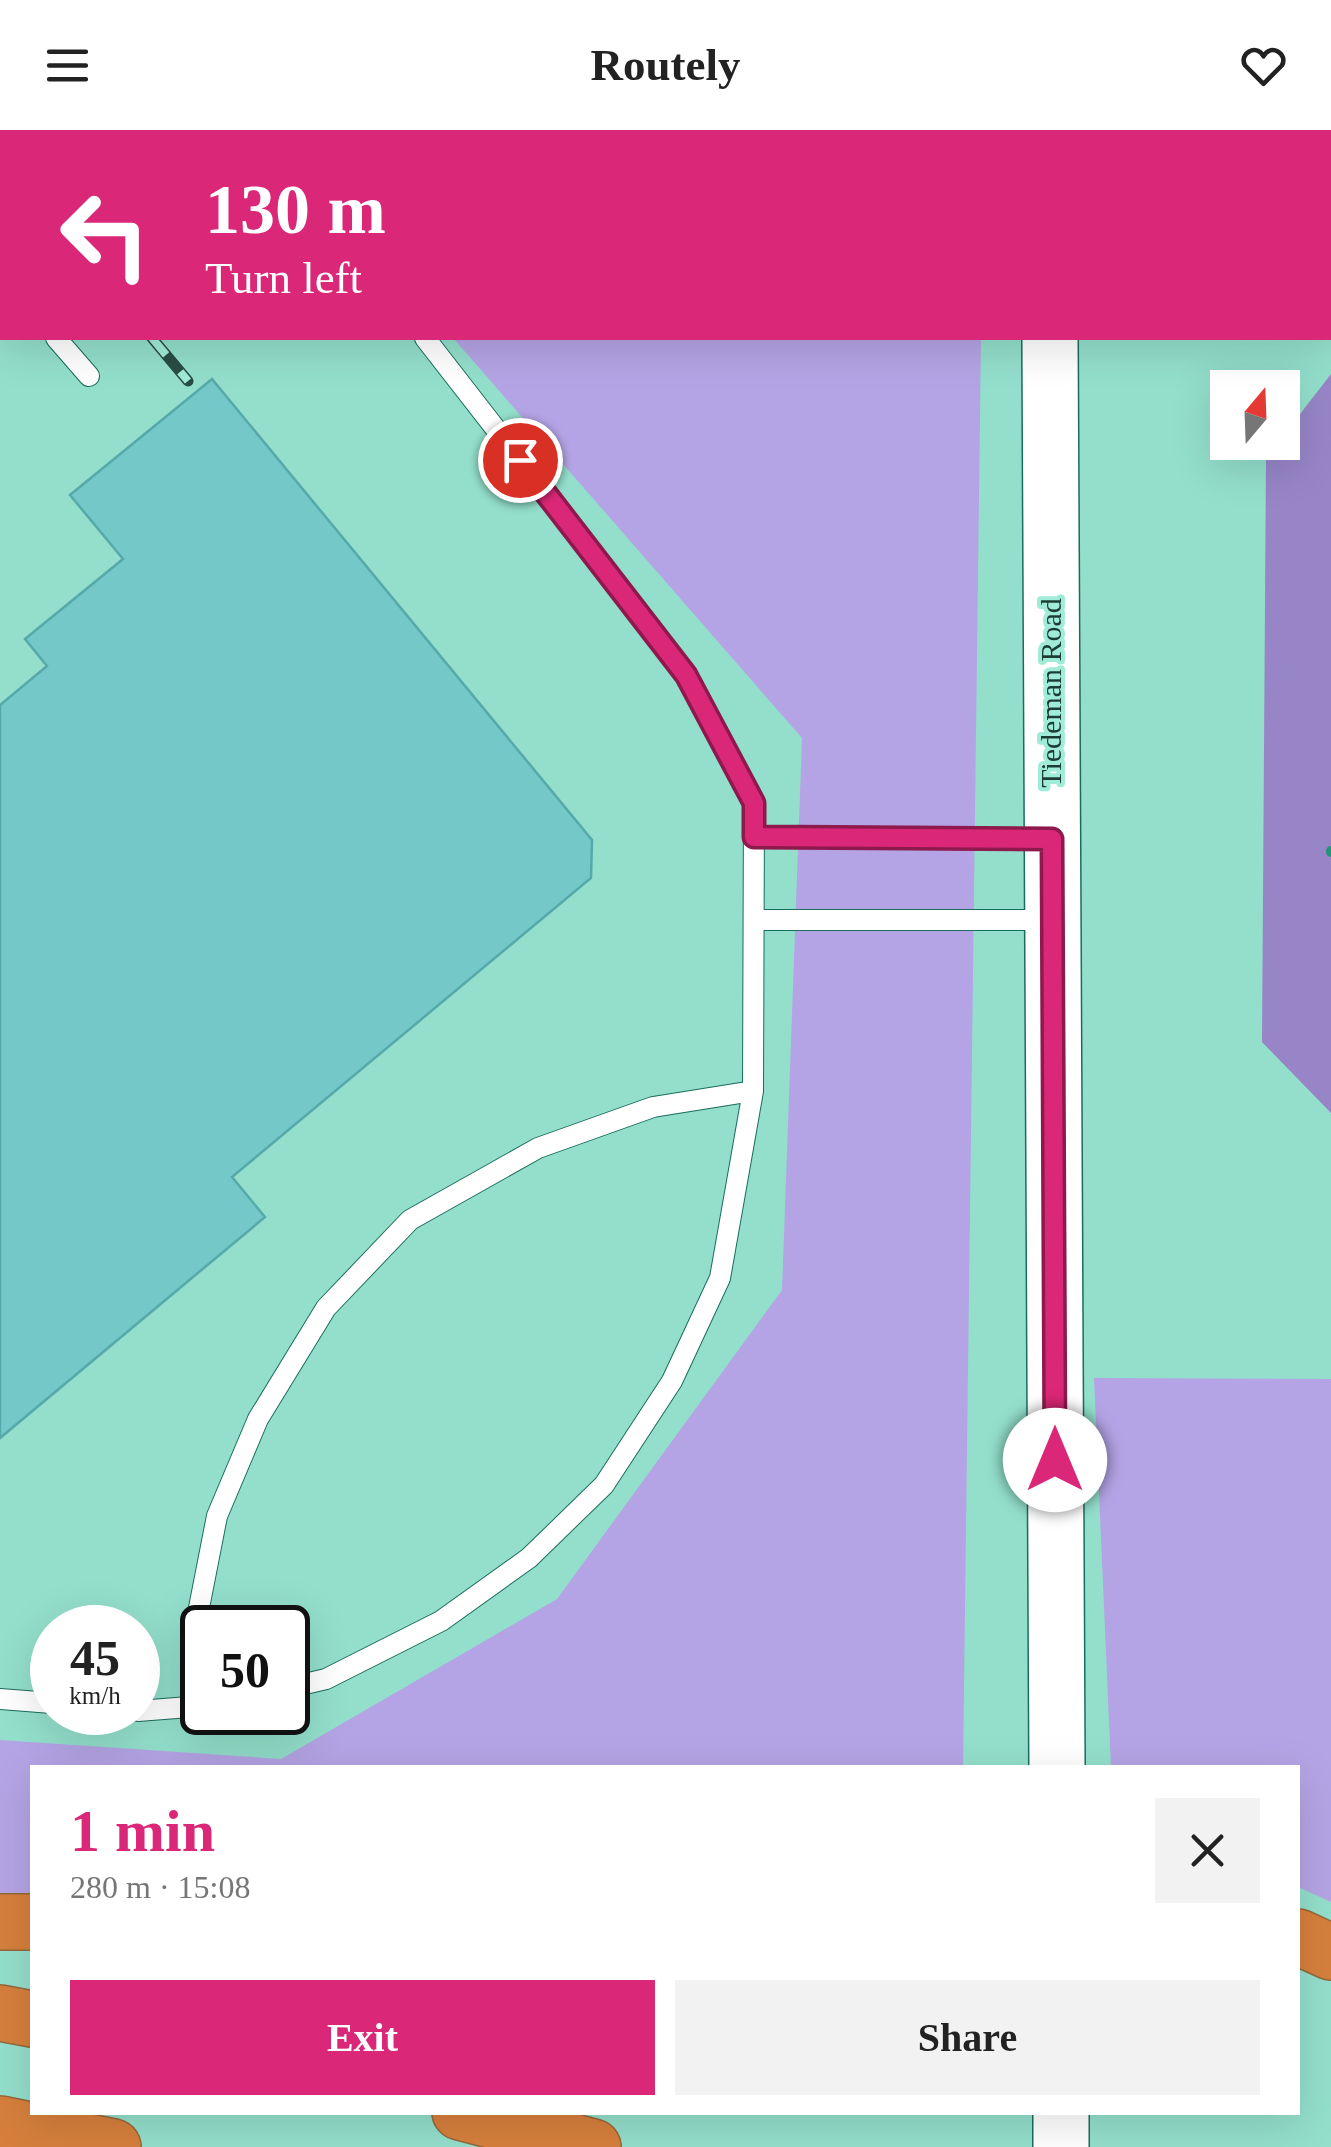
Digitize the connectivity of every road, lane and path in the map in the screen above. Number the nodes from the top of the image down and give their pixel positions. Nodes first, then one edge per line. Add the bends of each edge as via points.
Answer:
1 (58, 340) edge
2 (427, 340) edge
3 (1050, 340) edge
4 (89, 376) dead end
5 (754, 837) junction
6 (1052, 839) junction
7 (754, 920) junction
8 (1052, 920) junction
9 (753, 1091) junction
10 (200, 1605) edge
11 (310, 1683) edge
12 (0, 1699) edge
13 (30, 1702) edge
14 (1057, 1765) edge
15 (0, 1922) edge
16 (30, 1922) edge
17 (1300, 1938) edge
18 (1331, 1952) edge
19 (0, 2013) edge
20 (30, 2020) edge
21 (471, 2115) edge
22 (0, 2124) edge
23 (114, 2147) edge
24 (594, 2147) edge

1 - 4 lane
2 - 5 lane via 686,675 754,803
3 - 6 main road, Tiedeman Road
5 - 6 lane
5 - 7 lane
6 - 8 main road, Tiedeman Road
7 - 8 lane
7 - 9 lane
8 - 14 main road, Tiedeman Road
9 - 10 lane via 653,1107 538,1148 410,1220 326,1308 258,1419 217,1516
9 - 11 lane via 720,1278 672,1381 604,1485 529,1558 441,1621
12 - 13 lane
15 - 16 highway
17 - 18 highway
19 - 20 highway
21 - 24 highway
22 - 23 highway

